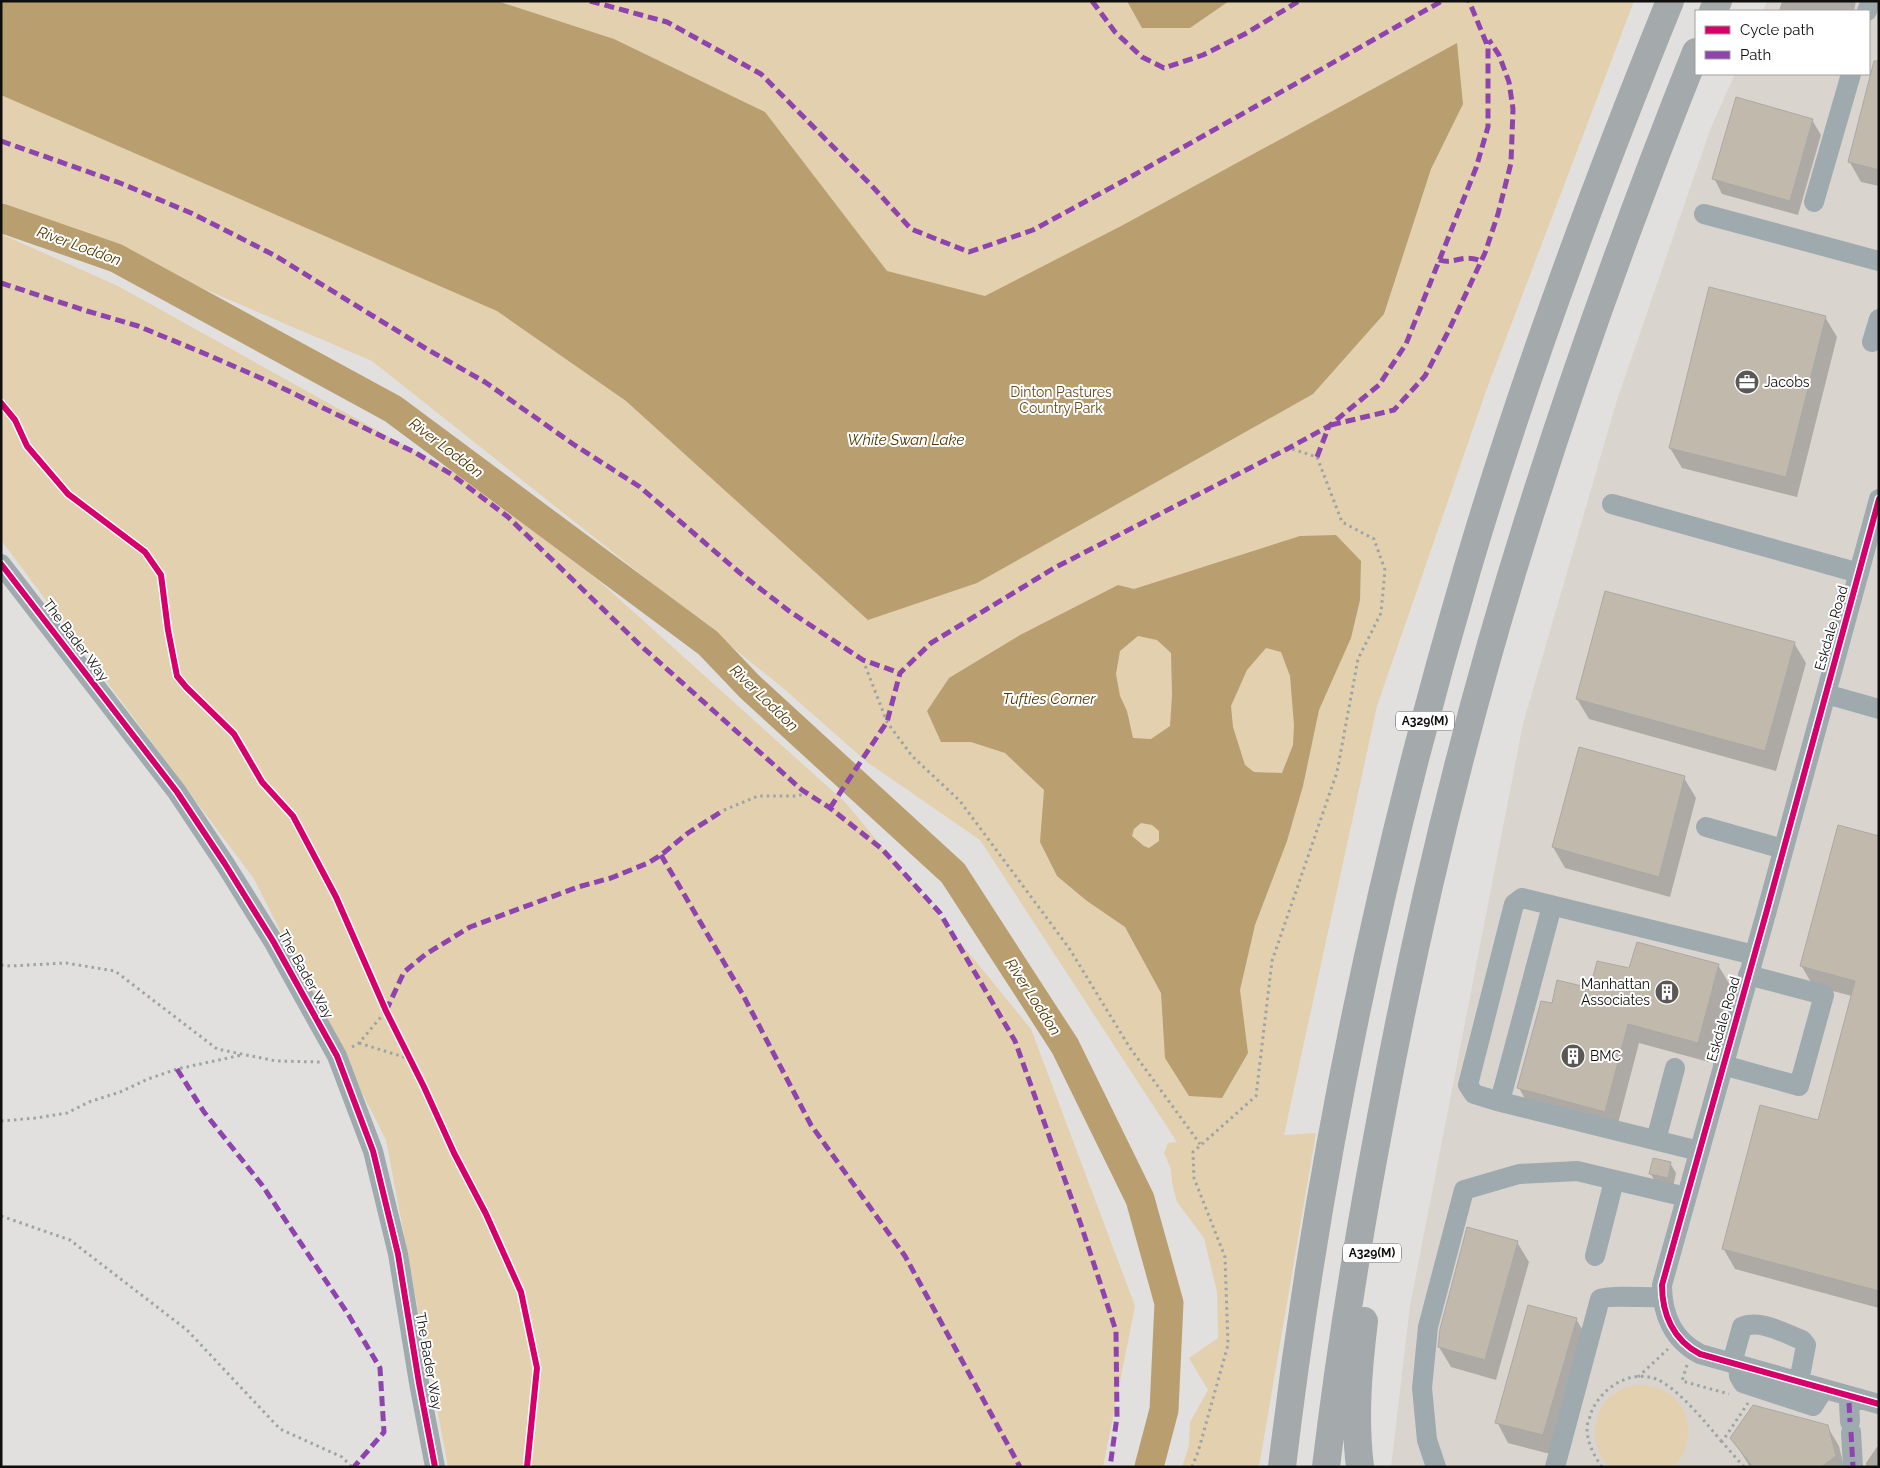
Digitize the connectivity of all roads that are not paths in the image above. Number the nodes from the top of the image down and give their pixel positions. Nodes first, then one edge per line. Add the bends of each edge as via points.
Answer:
1 (1670, 1) edge
2 (1695, 54) edge
3 (1851, 75) edge
4 (1814, 202) dead end
5 (1704, 214) dead end
6 (1879, 261) edge
7 (1879, 319) edge
8 (1872, 342) dead end
9 (1879, 499) edge
10 (1612, 504) dead end
11 (1, 564) edge
12 (1859, 573) junction
13 (1826, 694) junction
14 (1879, 709) edge
15 (1706, 827) dead end
16 (1783, 849) junction
17 (1552, 906) junction
18 (1754, 955) junction
19 (1748, 976) junction
20 (1723, 1065) junction
21 (1390, 1068) junction
22 (1674, 1068) dead end
23 (1500, 1101) junction
24 (1656, 1140) junction
25 (1699, 1151) junction
26 (1614, 1181) junction
27 (1686, 1198) junction
28 (1595, 1256) dead end
29 (1662, 1297) junction
30 (1735, 1363) junction
31 (1799, 1382) junction
32 (1824, 1389) junction
33 (1879, 1404) edge
34 (1850, 1419) dead end
35 (435, 1467) edge
36 (1282, 1467) edge
37 (1326, 1467) edge
38 (1360, 1467) edge
39 (1436, 1467) edge
40 (1555, 1467) edge
41 (1853, 1467) edge

1 - 36 highway, A329(M) via 1617,132 1539,347 1476,540 1426,718 1391,856 1337,1111 1307,1286
2 - 21 highway, A329(M) via 1583,352 1526,526 1449,804
3 - 4 street
5 - 6 street
7 - 8 street
9 - 12 street, Eskdale Road
10 - 12 street
11 - 35 street, The Bader Way via 177,792 273,941 337,1056 373,1151 398,1254
12 - 13 street, Eskdale Road
13 - 14 street
13 - 16 street, Eskdale Road
15 - 16 street
16 - 18 street, Eskdale Road
17 - 18 street
17 - 23 street
17 - 23 street via 1522,898 1514,904 1468,1085 1474,1094
18 - 19 street, Eskdale Road
19 - 20 street, Eskdale Road
19 - 20 street via 1824,995 1799,1086
20 - 25 street, Eskdale Road
21 - 37 highway, A329(M) via 1350,1287
21 - 38 highway, A329(M) via 1359,1364 1357,1438
22 - 24 street
23 - 24 street
24 - 25 street
25 - 27 street, Eskdale Road
26 - 27 street
26 - 28 street
26 - 39 street via 1577,1171 1519,1174 1464,1190 1428,1328 1422,1388 1427,1440
27 - 29 street, Eskdale Road via 1662,1285
29 - 30 street, Eskdale Road via 1670,1325 1689,1348
29 - 40 street via 1606,1296 1600,1299
30 - 31 street, Eskdale Road
30 - 31 street via 1742,1328 1758,1324 1802,1340 1806,1345
30 - 32 street via 1742,1383 1813,1406
31 - 32 street, Eskdale Road
32 - 33 street, Eskdale Road
34 - 41 street

